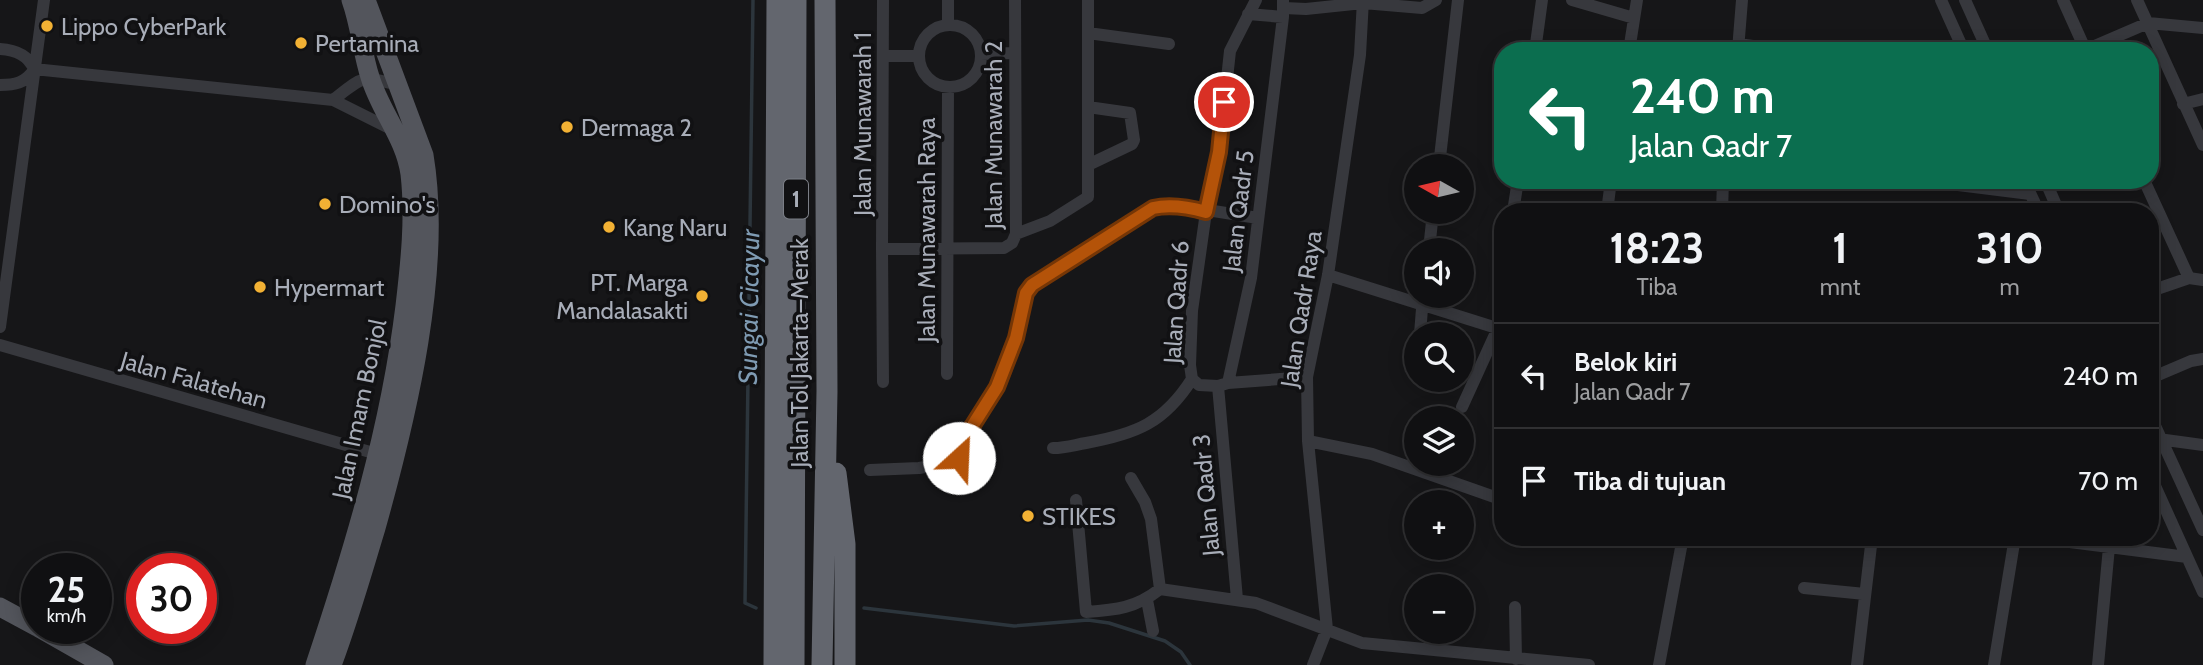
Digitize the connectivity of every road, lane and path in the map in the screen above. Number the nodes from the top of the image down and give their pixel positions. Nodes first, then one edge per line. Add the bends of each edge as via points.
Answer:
1 (44, 0) edge
2 (351, 0) edge
3 (366, 0) edge
4 (777, 0) edge
5 (796, 0) edge
6 (825, 0) edge
7 (883, 0) edge
8 (948, 0) edge
9 (1015, 0) edge
10 (1088, 0) edge
11 (1256, 0) edge
12 (1436, 0) edge
13 (1458, 0) edge
14 (1542, 0) edge
15 (1572, 0) edge
16 (1637, 0) edge
17 (1742, 0) edge
18 (1941, 0) edge
19 (1965, 0) edge
20 (2063, 0) edge
21 (2137, 0) edge
22 (1363, 1) edge
23 (1283, 8) edge
24 (1248, 14) junction
25 (1634, 18) junction
26 (2148, 23) junction
27 (948, 25) junction
28 (2203, 28) edge
29 (1088, 33) junction
30 (1536, 42) edge
31 (1630, 42) edge
32 (1738, 42) edge
33 (1960, 42) edge
34 (1984, 42) edge
35 (2081, 42) edge
36 (2103, 42) edge
37 (2156, 42) edge
38 (1169, 44) dead end
39 (2159, 48) edge
40 (0, 49) edge
41 (1015, 53) junction
42 (981, 54) junction
43 (883, 56) junction
44 (919, 56) junction
45 (34, 69) junction
46 (370, 78) junction
47 (0, 85) edge
48 (399, 85) junction
49 (948, 87) junction
50 (2203, 99) edge
51 (333, 100) junction
52 (2183, 104) junction
53 (1088, 107) junction
54 (397, 132) junction
55 (2203, 145) edge
56 (1440, 154) edge
57 (1088, 166) junction
58 (1990, 189) edge
59 (2028, 189) edge
60 (2030, 194) junction
61 (2034, 203) edge
62 (2159, 213) edge
63 (1205, 215) junction
64 (1258, 218) junction
65 (1016, 234) junction
66 (946, 248) junction
67 (882, 249) junction
68 (1328, 275) junction
69 (2189, 278) junction
70 (2203, 280) edge
71 (2159, 288) edge
72 (1404, 295) edge
73 (1445, 308) edge
74 (1494, 326) edge
75 (0, 327) edge
76 (1494, 339) edge
77 (0, 345) edge
78 (408, 350) junction
79 (2203, 359) edge
80 (1474, 369) edge
81 (947, 374) dead end
82 (2159, 374) edge
83 (1307, 377) junction
84 (883, 382) dead end
85 (1196, 382) junction
86 (1223, 385) junction
87 (827, 391) junction
88 (2159, 439) edge
89 (1308, 441) junction
90 (2159, 443) edge
91 (2203, 444) edge
92 (1053, 447) dead end
93 (377, 454) junction
94 (870, 470) dead end
95 (1130, 478) dead end
96 (2159, 495) edge
97 (1494, 497) edge
98 (1076, 499) dead end
99 (2203, 530) edge
100 (774, 541) junction
101 (1681, 546) edge
102 (1871, 546) edge
103 (2014, 546) edge
104 (2101, 546) edge
105 (2109, 547) junction
106 (2187, 557) junction
107 (1804, 588) dead end
108 (1160, 589) junction
109 (2203, 592) edge
110 (1866, 594) junction
111 (1237, 599) junction
112 (1147, 600) junction
113 (0, 607) edge
114 (1515, 607) dead end
115 (21, 619) edge
116 (1327, 629) junction
117 (1153, 631) dead end
118 (67, 644) edge
119 (1516, 659) junction
120 (104, 665) edge
121 (315, 665) edge
122 (332, 665) edge
123 (763, 665) edge
124 (774, 665) edge
125 (794, 665) edge
126 (822, 665) edge
127 (845, 665) edge
128 (1313, 665) edge
129 (1589, 665) edge
130 (1660, 665) edge
131 (1857, 665) edge
132 (1994, 665) edge
133 (2098, 665) edge

1 - 45 street
2 - 46 main road, Jalan Imam Bonjol
3 - 48 main road, Jalan Imam Bonjol
4 - 100 highway
5 - 125 highway, Jalan Tol Jakarta–Merak / 1
6 - 87 highway, Jalan Tol Jakarta–Merak / 1
7 - 43 street, Jalan Munawarah 1
8 - 27 street
9 - 41 street, Jalan Munawarah 2
10 - 29 street
11 - 24 street, Jalan Qadr 6
12 - 22 street via 1422,8
13 - 56 street
14 - 30 street
15 - 25 street
16 - 25 street
17 - 32 street
18 - 33 street
19 - 34 street
20 - 35 street
21 - 26 street
22 - 23 street
22 - 68 street, Jalan Qadr Raya via 1360,55
23 - 24 street
23 - 64 street, Jalan Qadr 5
24 - 63 street, Jalan Qadr 6 via 1230,51 1219,152
25 - 31 street
26 - 28 street
26 - 36 street
26 - 37 street
27 - 42 street via 970,33
27 - 44 street via 931,31
29 - 38 street
29 - 53 street
39 - 52 street
40 - 45 street via 24,56
41 - 42 street
41 - 65 street, Jalan Munawarah 2
42 - 49 street via 972,78
43 - 44 street
43 - 67 street, Jalan Munawarah 1
44 - 49 street via 928,77
45 - 47 street via 15,85
45 - 51 street
45 - 75 street
46 - 48 street
46 - 51 street via 357,81
46 - 54 main road, Jalan Imam Bonjol
48 - 78 main road, Jalan Imam Bonjol via 427,173 428,239
49 - 66 street, Jalan Munawarah Raya
50 - 52 street
51 - 54 street
52 - 55 street
53 - 57 street
53 - 57 street via 1130,113 1134,139
54 - 78 main road, Jalan Imam Bonjol via 410,173
57 - 65 street via 1088,197 1050,221
58 - 60 street
59 - 60 street
60 - 61 street
62 - 69 street
63 - 64 street
63 - 85 street, Jalan Qadr 6 via 1193,299 1190,365
63 - 94 street via 1188,207 1153,208 1032,285 997,387 961,444 959,458 919,468
64 - 86 street, Jalan Qadr 5 via 1251,278
65 - 66 street, Jalan Munawarah 2 via 1013,243 1004,248
66 - 67 street, Jalan Munawarah 1
66 - 81 street, Jalan Munawarah Raya
67 - 84 street, Jalan Munawarah 1
68 - 72 street
68 - 83 street, Jalan Qadr Raya
69 - 70 street
69 - 71 street
73 - 74 street
76 - 80 street
77 - 93 street, Jalan Falatehan
78 - 93 main road, Jalan Imam Bonjol
78 - 122 main road, Jalan Imam Bonjol via 395,459
79 - 82 street
83 - 86 street
83 - 89 street, Jalan Qadr Raya
85 - 86 street
85 - 92 street via 1142,429 1073,447
86 - 111 street, Jalan Qadr 3
87 - 126 highway, Jalan Tol Jakarta–Merak / 1
87 - 127 highway via 845,544
88 - 91 street
89 - 97 street via 1372,454
89 - 116 street, Jalan Qadr Raya
90 - 99 street
93 - 121 main road, Jalan Imam Bonjol via 353,549
95 - 108 street via 1151,519
96 - 106 street
98 - 112 street via 1086,612 1118,610
100 - 123 highway
100 - 124 highway
101 - 130 street
102 - 110 street
103 - 132 street
104 - 105 street
105 - 106 street
105 - 133 street
106 - 109 street
107 - 110 street
108 - 111 street
108 - 112 street
110 - 131 street
111 - 116 street
112 - 117 street
113 - 115 main road
114 - 119 street
116 - 119 street via 1362,643
116 - 128 street, Jalan Qadr Raya
118 - 120 main road
119 - 129 street

